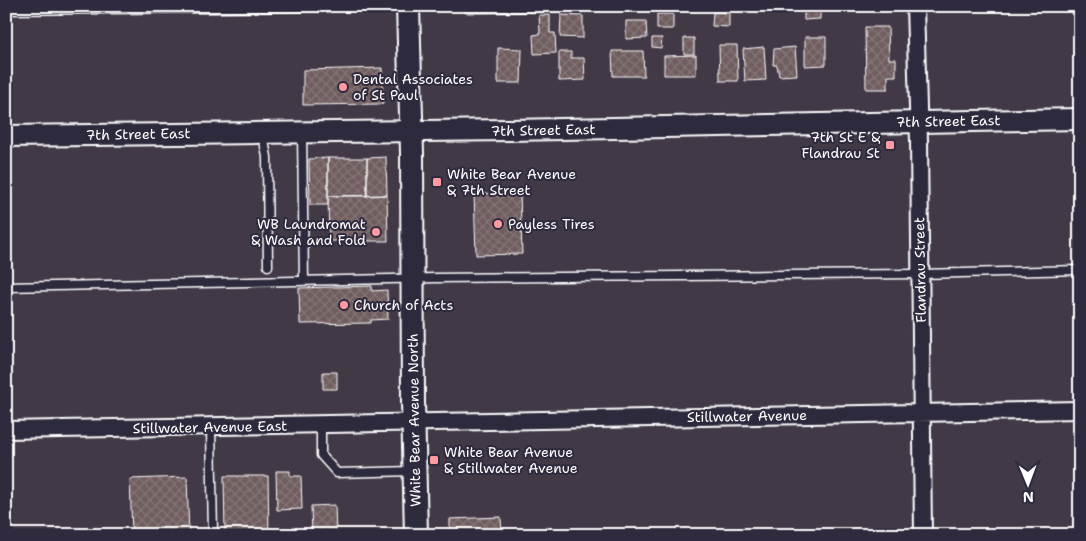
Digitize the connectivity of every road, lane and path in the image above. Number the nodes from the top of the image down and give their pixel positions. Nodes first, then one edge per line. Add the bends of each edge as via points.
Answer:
1 (408, 6) edge
2 (636, 6) edge
3 (915, 6) edge
4 (281, 7) edge
5 (468, 8) dead end
6 (6, 10) edge
7 (1080, 119) edge
8 (918, 122) junction
9 (411, 131) junction
10 (302, 132) junction
11 (262, 133) junction
12 (6, 136) edge
13 (268, 266) dead end
14 (1080, 270) edge
15 (920, 274) junction
16 (413, 279) junction
17 (304, 281) junction
18 (6, 287) edge
19 (1080, 410) edge
20 (922, 412) junction
21 (414, 423) junction
22 (320, 425) junction
23 (211, 427) junction
24 (6, 430) edge
25 (415, 471) junction
26 (213, 535) edge
27 (416, 535) edge
28 (923, 535) edge

1 - 4 lane
1 - 9 main road, White Bear Avenue North
2 - 5 lane
3 - 8 street, Flandrau Street
4 - 6 lane
7 - 8 street, 7th Street East
8 - 9 street, 7th Street East
8 - 15 street, Flandrau Street
9 - 10 street, 7th Street East
9 - 16 main road, White Bear Avenue North
10 - 11 street, 7th Street East
10 - 17 lane
11 - 12 street, 7th Street East
11 - 13 lane via 267,157
14 - 15 lane
15 - 16 lane
15 - 20 street, Flandrau Street
16 - 17 lane
16 - 21 main road, White Bear Avenue North
17 - 18 lane
19 - 20 street, Stillwater Avenue
20 - 21 street, Stillwater Avenue
20 - 28 street, Flandrau Street
21 - 22 street, Stillwater Avenue East
21 - 25 main road, White Bear Avenue North
22 - 23 street, Stillwater Avenue East
22 - 25 lane via 322,455 337,473
23 - 24 street, Stillwater Avenue East
23 - 26 lane
25 - 27 main road, White Bear Avenue North

